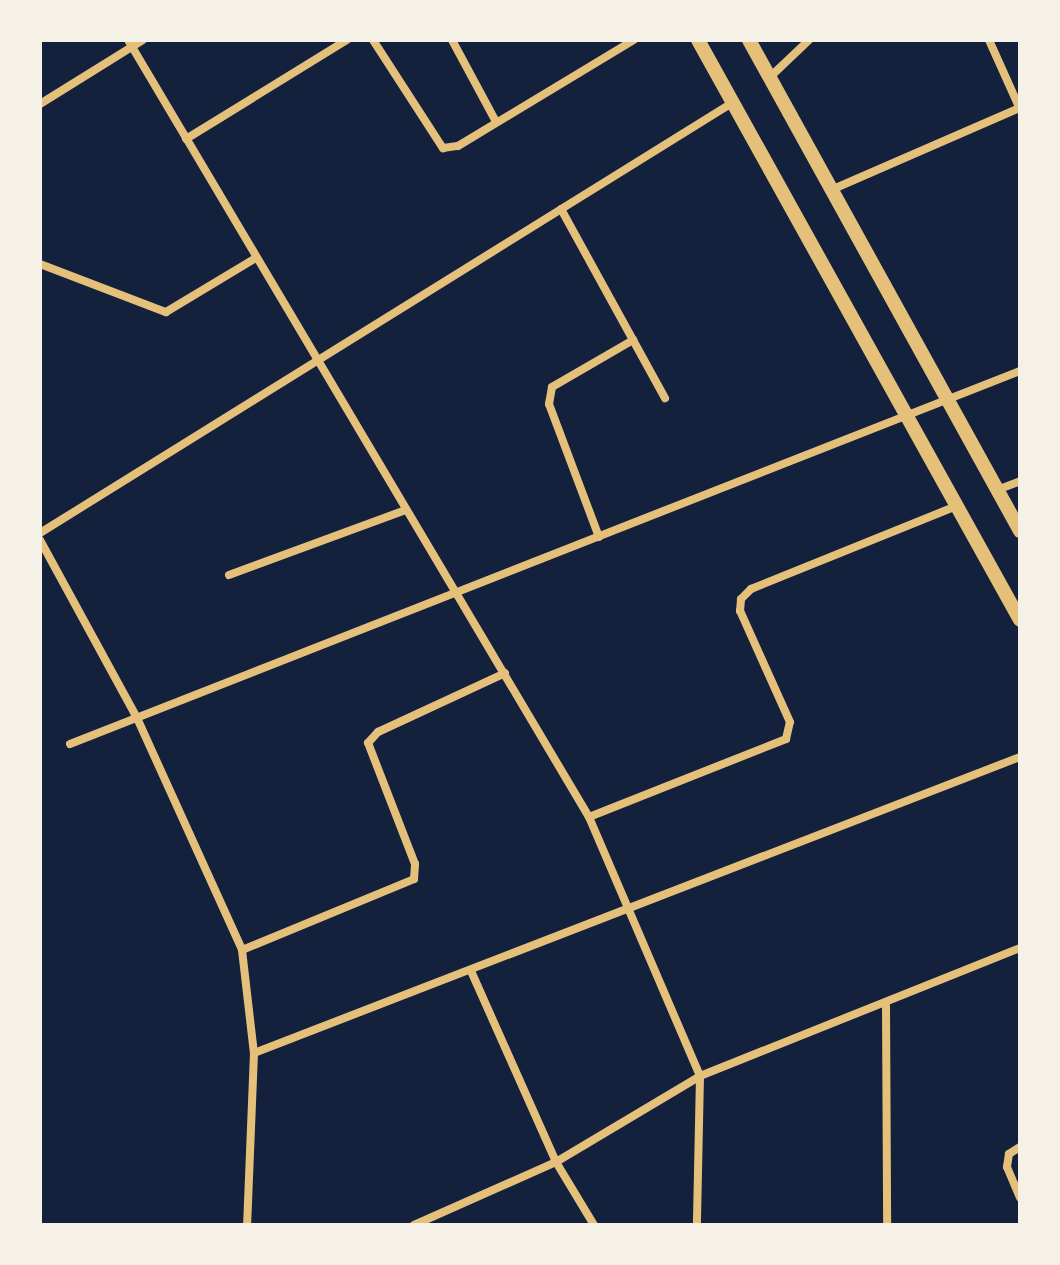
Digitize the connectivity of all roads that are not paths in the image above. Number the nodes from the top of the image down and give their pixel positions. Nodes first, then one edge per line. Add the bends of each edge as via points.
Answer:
1 (143, 40) edge
2 (347, 40) edge
3 (373, 40) edge
4 (452, 40) edge
5 (634, 40) edge
6 (698, 40) edge
7 (749, 40) edge
8 (809, 40) edge
9 (989, 40) edge
10 (130, 44) edge
11 (769, 78) junction
12 (732, 103) junction
13 (40, 104) edge
14 (1020, 109) edge
15 (495, 120) junction
16 (186, 139) junction
17 (831, 190) junction
18 (561, 209) junction
19 (256, 258) junction
20 (40, 264) edge
21 (633, 340) junction
22 (317, 361) junction
23 (1020, 371) edge
24 (665, 398) dead end
25 (945, 400) junction
26 (907, 417) junction
27 (1020, 481) edge
28 (997, 490) junction
29 (956, 506) junction
30 (406, 510) junction
31 (1020, 531) edge
32 (40, 533) edge
33 (599, 537) junction
34 (40, 540) edge
35 (229, 575) dead end
36 (454, 594) junction
37 (1020, 620) edge
38 (505, 673) junction
39 (137, 718) junction
40 (70, 744) dead end
41 (1020, 757) edge
42 (589, 817) junction
43 (630, 905) junction
44 (1020, 948) edge
45 (242, 950) junction
46 (471, 971) junction
47 (886, 1006) junction
48 (254, 1053) junction
49 (700, 1076) junction
50 (1020, 1147) edge
51 (556, 1162) junction
52 (1020, 1197) edge
53 (247, 1225) edge
54 (414, 1225) edge
55 (594, 1225) edge
56 (697, 1225) edge
57 (887, 1225) edge

1 - 10 street
2 - 16 street
3 - 15 street via 443,148 458,146
4 - 15 street
5 - 15 street
6 - 12 street
7 - 11 street
8 - 11 street
9 - 14 street
10 - 13 street
10 - 16 street
11 - 17 street
12 - 18 street
12 - 26 street
14 - 17 street
16 - 19 street
17 - 25 street
18 - 21 street
18 - 22 street
19 - 20 street via 166,312
19 - 22 street
21 - 24 street
21 - 33 street via 552,387 549,404
22 - 30 street
22 - 32 street
23 - 25 street
25 - 26 street
25 - 28 street
26 - 29 street
26 - 33 street
27 - 28 street
28 - 31 street
29 - 37 street
29 - 42 street via 751,589 741,599 740,611 790,722 786,739
30 - 35 street
30 - 36 street
33 - 36 street
34 - 39 street
36 - 38 street
36 - 39 street
38 - 42 street
38 - 45 street via 378,732 368,743 415,864 414,879
39 - 40 street
39 - 45 street
41 - 43 street
42 - 43 street
43 - 46 street
43 - 49 street
44 - 47 street
45 - 48 street
46 - 48 street
46 - 51 street
47 - 49 street
47 - 57 street
48 - 53 street
49 - 51 street
49 - 56 street
50 - 52 street via 1009,1154 1007,1167
51 - 54 street
51 - 55 street

